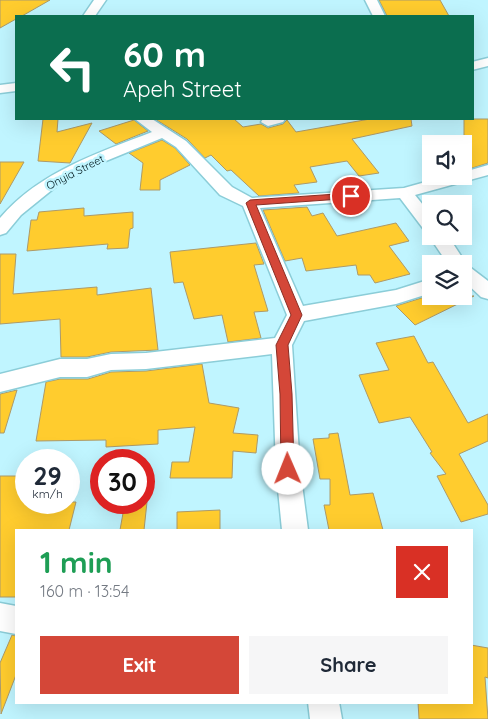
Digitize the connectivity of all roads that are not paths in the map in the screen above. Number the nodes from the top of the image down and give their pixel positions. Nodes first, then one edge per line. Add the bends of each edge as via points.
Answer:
1 (100, 0) edge
2 (371, 0) edge
3 (89, 15) edge
4 (378, 15) edge
5 (474, 52) edge
6 (488, 55) edge
7 (488, 62) edge
8 (474, 66) edge
9 (15, 87) edge
10 (0, 89) edge
11 (143, 120) edge
12 (162, 133) junction
13 (488, 170) edge
14 (405, 193) junction
15 (250, 203) junction
16 (422, 216) edge
17 (0, 229) edge
18 (472, 278) edge
19 (422, 289) edge
20 (488, 292) edge
21 (297, 315) junction
22 (282, 345) junction
23 (0, 383) edge
24 (295, 529) edge
25 (0, 617) edge
26 (15, 620) edge
27 (323, 704) edge
28 (326, 719) edge

1 - 3 street
2 - 4 street
5 - 6 street
7 - 8 street
9 - 10 street
11 - 12 street
12 - 15 street via 181,144 226,191
12 - 17 street, Onyia Street via 86,164 50,184 33,195
13 - 14 street
14 - 15 street
14 - 16 street
15 - 21 street
18 - 20 street
19 - 21 street via 396,297
21 - 22 street
22 - 23 street via 111,362 87,368 60,368
22 - 24 street via 288,469
25 - 26 street
27 - 28 street

